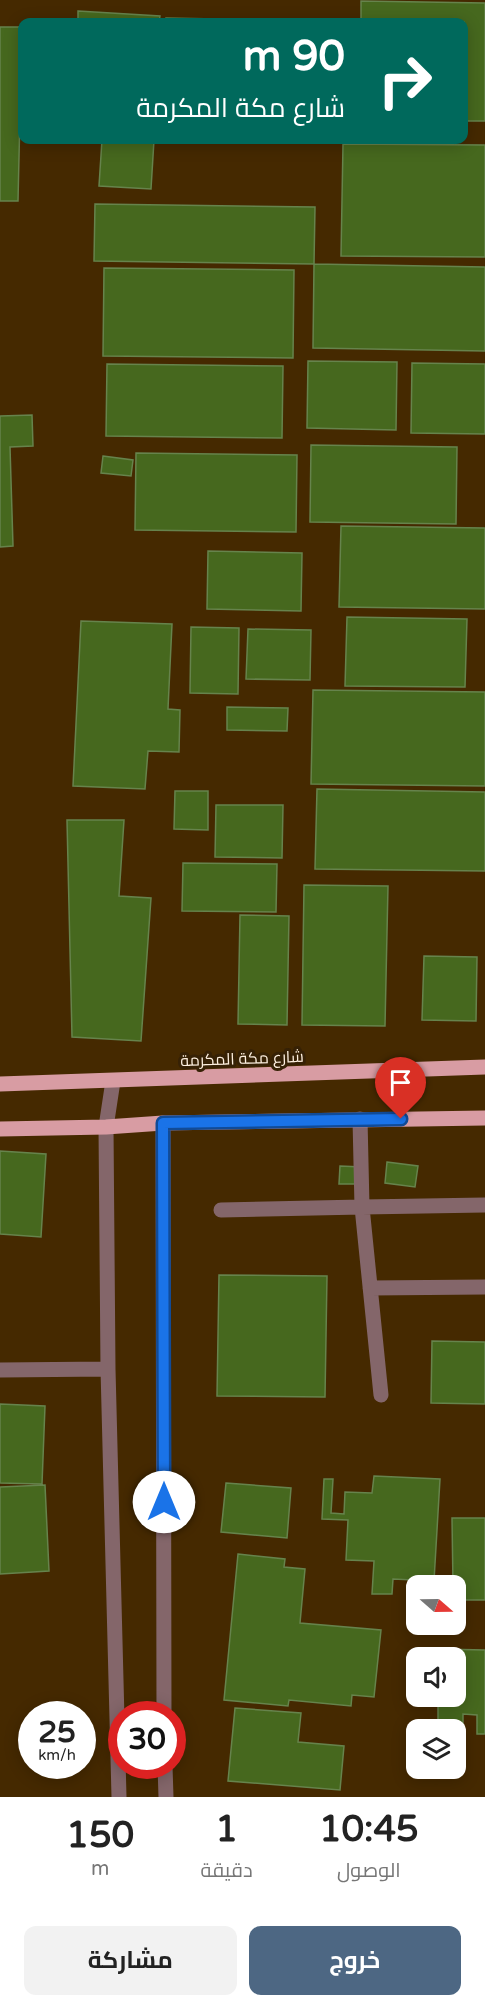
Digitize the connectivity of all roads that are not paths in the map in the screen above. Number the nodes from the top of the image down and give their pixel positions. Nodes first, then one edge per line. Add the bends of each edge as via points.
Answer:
1 (485, 1067) edge
2 (113, 1081) junction
3 (0, 1084) edge
4 (485, 1118) edge
5 (360, 1119) junction
6 (163, 1123) junction
7 (106, 1127) junction
8 (0, 1129) edge
9 (485, 1205) edge
10 (362, 1207) junction
11 (222, 1210) dead end
12 (485, 1287) edge
13 (370, 1288) junction
14 (108, 1369) junction
15 (0, 1370) edge
16 (381, 1395) dead end
17 (164, 1701) edge
18 (165, 1779) edge
19 (119, 1797) edge
20 (166, 1797) edge

1 - 2 main road, شارع مكة المكرمة
2 - 3 main road, شارع مكة المكرمة
2 - 7 street
4 - 5 main road
5 - 6 main road
5 - 10 street
6 - 7 main road
6 - 17 street
7 - 8 main road
7 - 14 street
9 - 10 street
10 - 11 street
10 - 13 street
12 - 13 street
13 - 16 street
14 - 15 street
14 - 19 street
18 - 20 street

